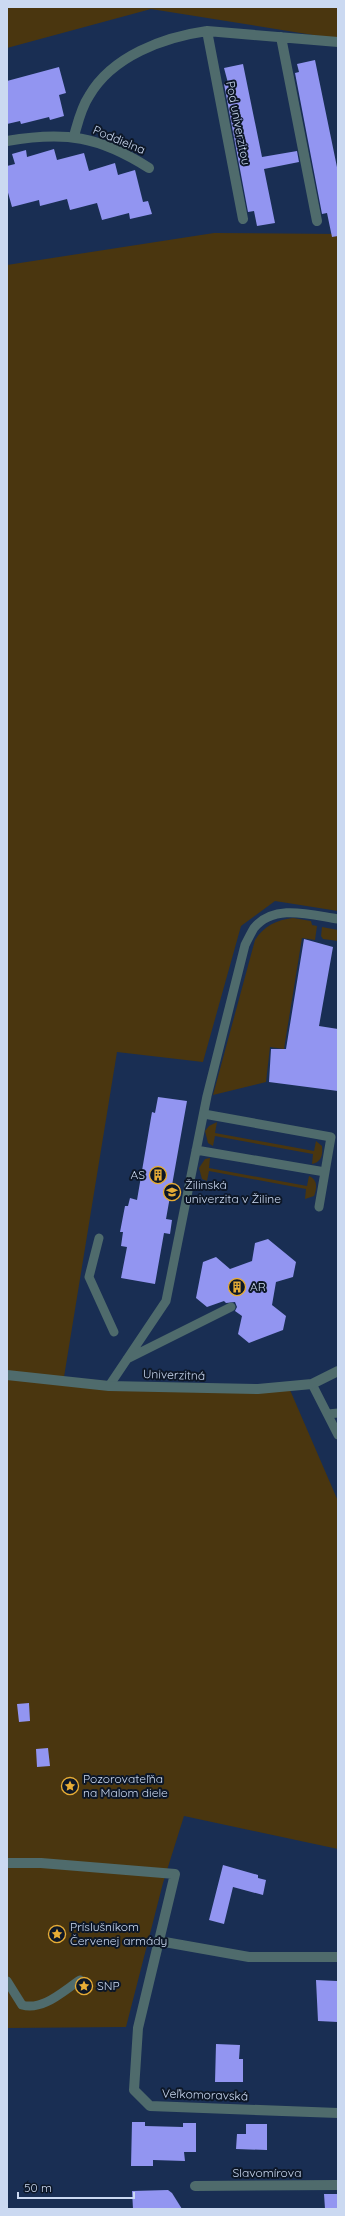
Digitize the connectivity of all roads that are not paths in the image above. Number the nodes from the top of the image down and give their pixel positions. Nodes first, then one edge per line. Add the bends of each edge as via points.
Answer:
1 (207, 31) junction
2 (281, 37) junction
3 (338, 42) edge
4 (74, 136) junction
5 (7, 141) edge
6 (149, 168) dead end
7 (243, 219) dead end
8 (317, 221) dead end
9 (338, 919) edge
10 (204, 1114) junction
11 (196, 1150) junction
12 (325, 1172) junction
13 (319, 1207) dead end
14 (99, 1238) dead end
15 (231, 1307) dead end
16 (114, 1332) dead end
17 (126, 1360) junction
18 (338, 1371) edge
19 (7, 1375) edge
20 (312, 1384) junction
21 (109, 1386) junction
22 (338, 1413) edge
23 (328, 1414) junction
24 (338, 1435) edge
25 (7, 1864) edge
26 (159, 1941) junction
27 (338, 1957) edge
28 (80, 1980) dead end
29 (7, 1981) edge
30 (338, 2113) edge
31 (338, 2185) edge
32 (195, 2186) dead end

1 - 2 street
1 - 4 street via 160,43 117,66 100,80 89,96 79,116
1 - 7 street, Pod univerzitou
2 - 3 street
2 - 8 street
4 - 5 street, Poddielna via 38,136
4 - 6 street, Poddielna via 104,145
9 - 10 lane via 293,912 272,915 255,927 245,945
10 - 11 lane
10 - 12 lane via 331,1137
11 - 12 lane
11 - 17 lane via 166,1301
12 - 13 lane
14 - 16 lane via 88,1277
15 - 17 lane
17 - 21 lane
18 - 20 street, Univerzitná
19 - 21 street, Univerzitná
20 - 21 street, Univerzitná via 258,1389
20 - 23 lane
22 - 23 lane
23 - 24 lane
25 - 26 street, Veľkomoravská via 41,1863 175,1874
26 - 27 street via 249,1957
26 - 30 street, Veľkomoravská via 138,2028 134,2090 150,2106
28 - 29 lane via 45,2003 32,2008 22,2006
31 - 32 street, Slavomírova

